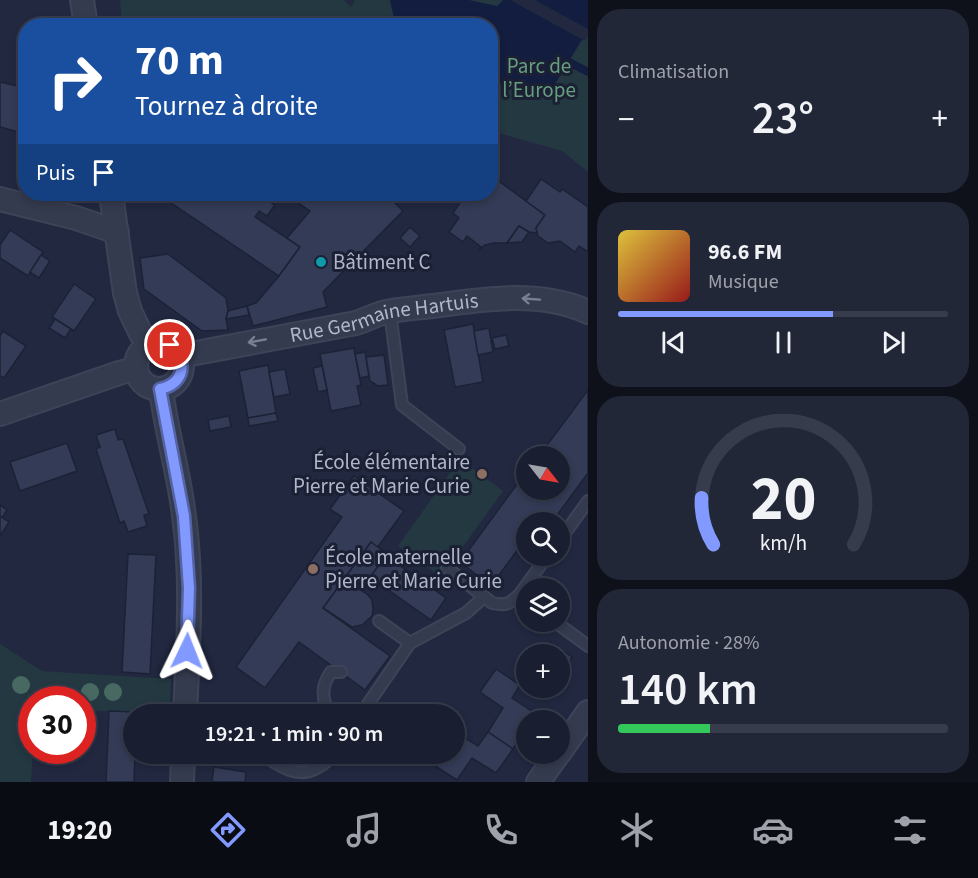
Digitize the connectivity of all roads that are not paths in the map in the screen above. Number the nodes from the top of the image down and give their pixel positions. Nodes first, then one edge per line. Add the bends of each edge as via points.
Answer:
1 (82, 0) edge
2 (85, 18) edge
3 (0, 199) edge
4 (112, 201) edge
5 (117, 231) junction
6 (390, 312) junction
7 (588, 312) edge
8 (148, 345) junction
9 (180, 356) junction
10 (135, 369) junction
11 (160, 389) junction
12 (0, 414) edge
13 (459, 449) dead end
14 (588, 501) edge
15 (570, 526) edge
16 (447, 568) dead end
17 (484, 597) junction
18 (516, 601) edge
19 (380, 621) dead end
20 (569, 632) edge
21 (410, 643) junction
22 (588, 646) edge
23 (341, 672) dead end
24 (191, 704) edge
25 (325, 704) edge
26 (368, 704) edge
27 (588, 712) edge
28 (570, 737) edge
29 (183, 764) edge
30 (278, 764) edge
31 (326, 764) edge
32 (551, 764) edge
33 (182, 782) edge
34 (538, 782) edge

1 - 2 street
3 - 5 street
4 - 5 street
5 - 8 street via 125,293
7 -> 6 street, Rue Germaine Hartuis via 552,301 506,297
6 -> 9 street, Rue Germaine Hartuis via 356,323
6 - 13 lane via 402,405
8 - 9 street via 166,344
8 - 10 street via 138,355
9 - 11 street via 179,377
10 - 11 street via 146,385
10 - 12 street
11 - 24 street via 184,516
14 - 15 lane
16 - 17 lane
17 - 18 lane via 501,605
17 - 21 lane via 466,613
19 - 21 lane
20 - 22 lane
21 - 26 lane
23 - 25 lane via 331,672 324,685
27 - 28 street
29 - 33 street
30 - 31 lane via 294,772 315,771
32 - 34 street

